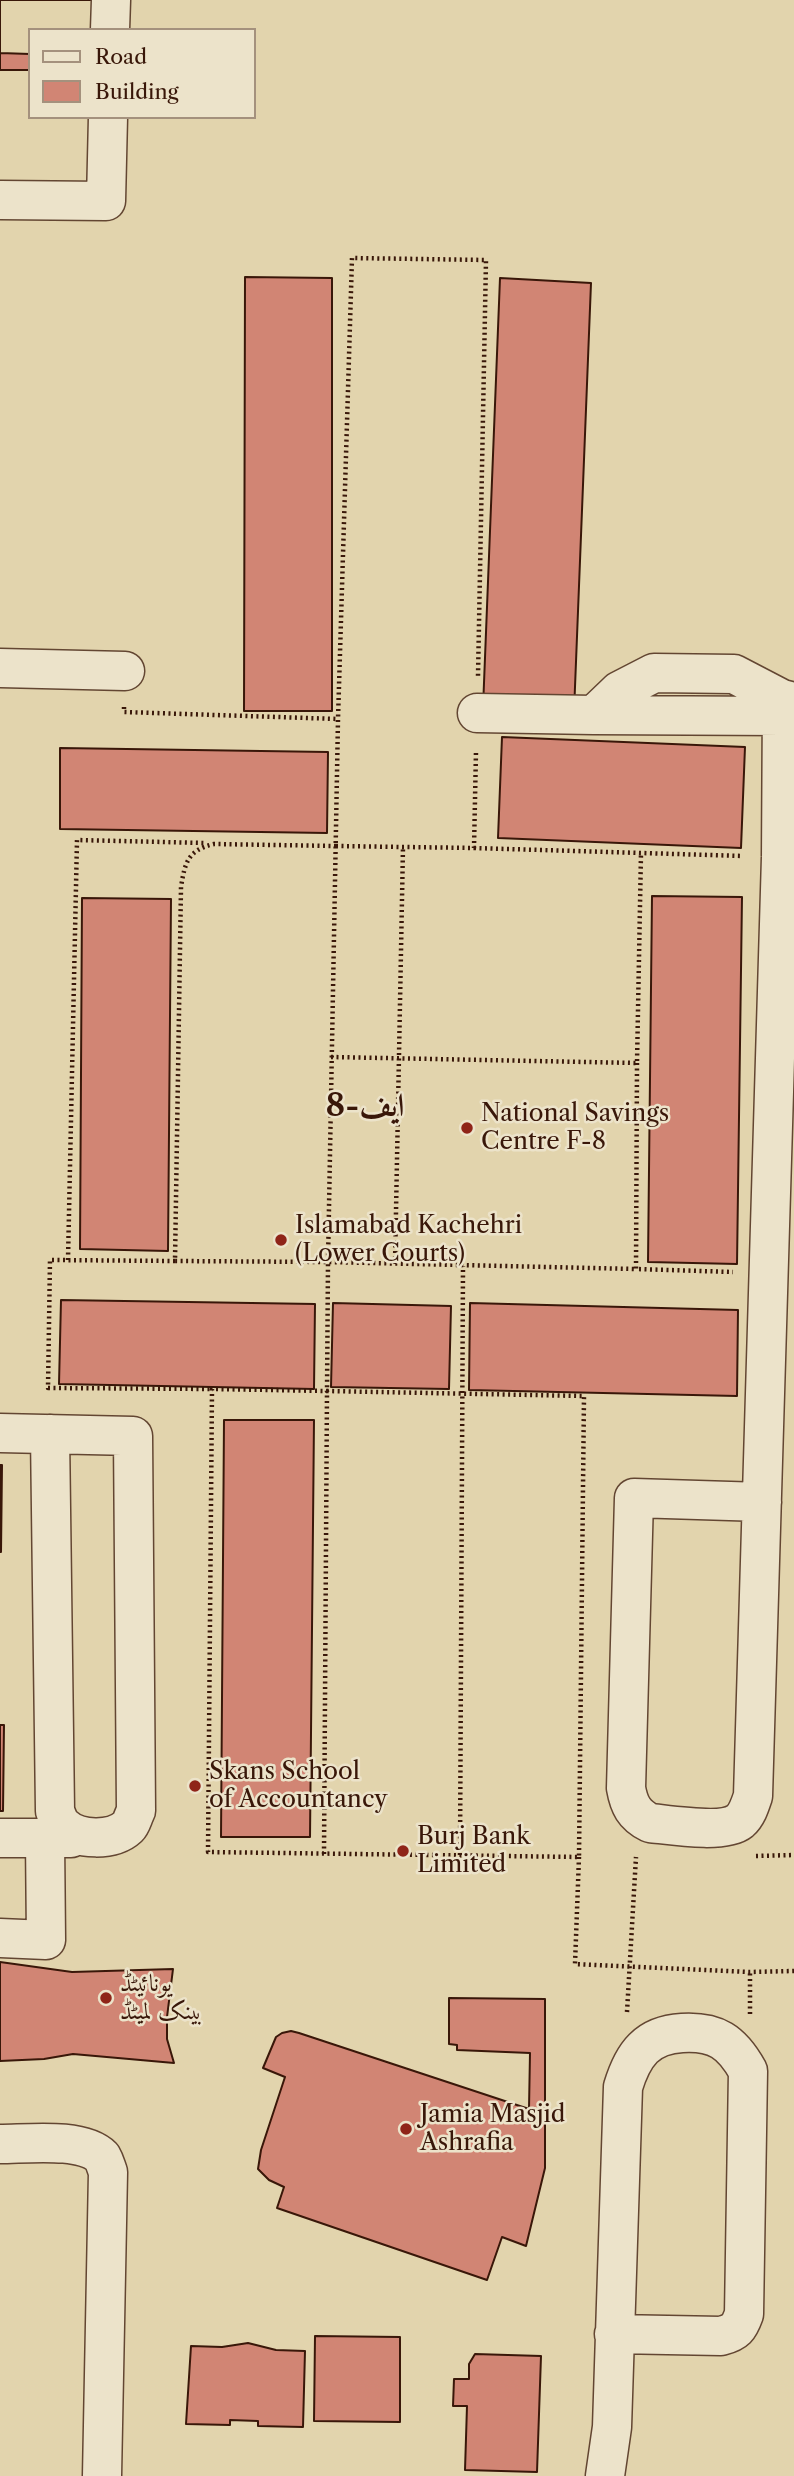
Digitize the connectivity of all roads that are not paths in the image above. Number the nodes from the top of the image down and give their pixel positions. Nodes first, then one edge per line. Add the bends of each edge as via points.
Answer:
1 (111, 0) edge
2 (110, 28) edge
3 (108, 119) edge
4 (0, 200) edge
5 (0, 668) edge
6 (125, 671) road end
7 (786, 706) edge
8 (477, 713) road end
9 (594, 715) junction
10 (785, 985) edge
11 (0, 1433) edge
12 (50, 1434) junction
13 (779, 1441) edge
14 (762, 1502) junction
15 (96, 1837) junction
16 (0, 1838) edge
17 (45, 1839) junction
18 (0, 1938) edge
19 (0, 2144) edge
20 (614, 2334) junction
21 (102, 2476) edge
22 (605, 2476) edge

1 - 2 street
3 - 4 street via 106,201
5 - 6 street
7 - 9 street
7 - 9 street via 734,674 654,673 620,691
7 - 10 street via 781,857
8 - 9 street
10 - 13 street via 769,1273
11 - 12 street
12 - 15 street via 55,1811 62,1826 75,1835
12 - 15 street via 133,1436 136,1811 130,1826 116,1835
13 - 14 street
14 - 14 street via 749,1809 740,1822 724,1828 650,1823 639,1818 629,1804 626,1788 634,1498
15 - 17 street
16 - 17 street
17 - 18 street via 46,1940
19 - 21 street via 80,2145 104,2160 108,2172
20 - 20 street via 624,2087 629,2068 640,2050 663,2034 708,2033 731,2047 748,2071 744,2314 734,2333 722,2336
20 - 22 street via 612,2427

